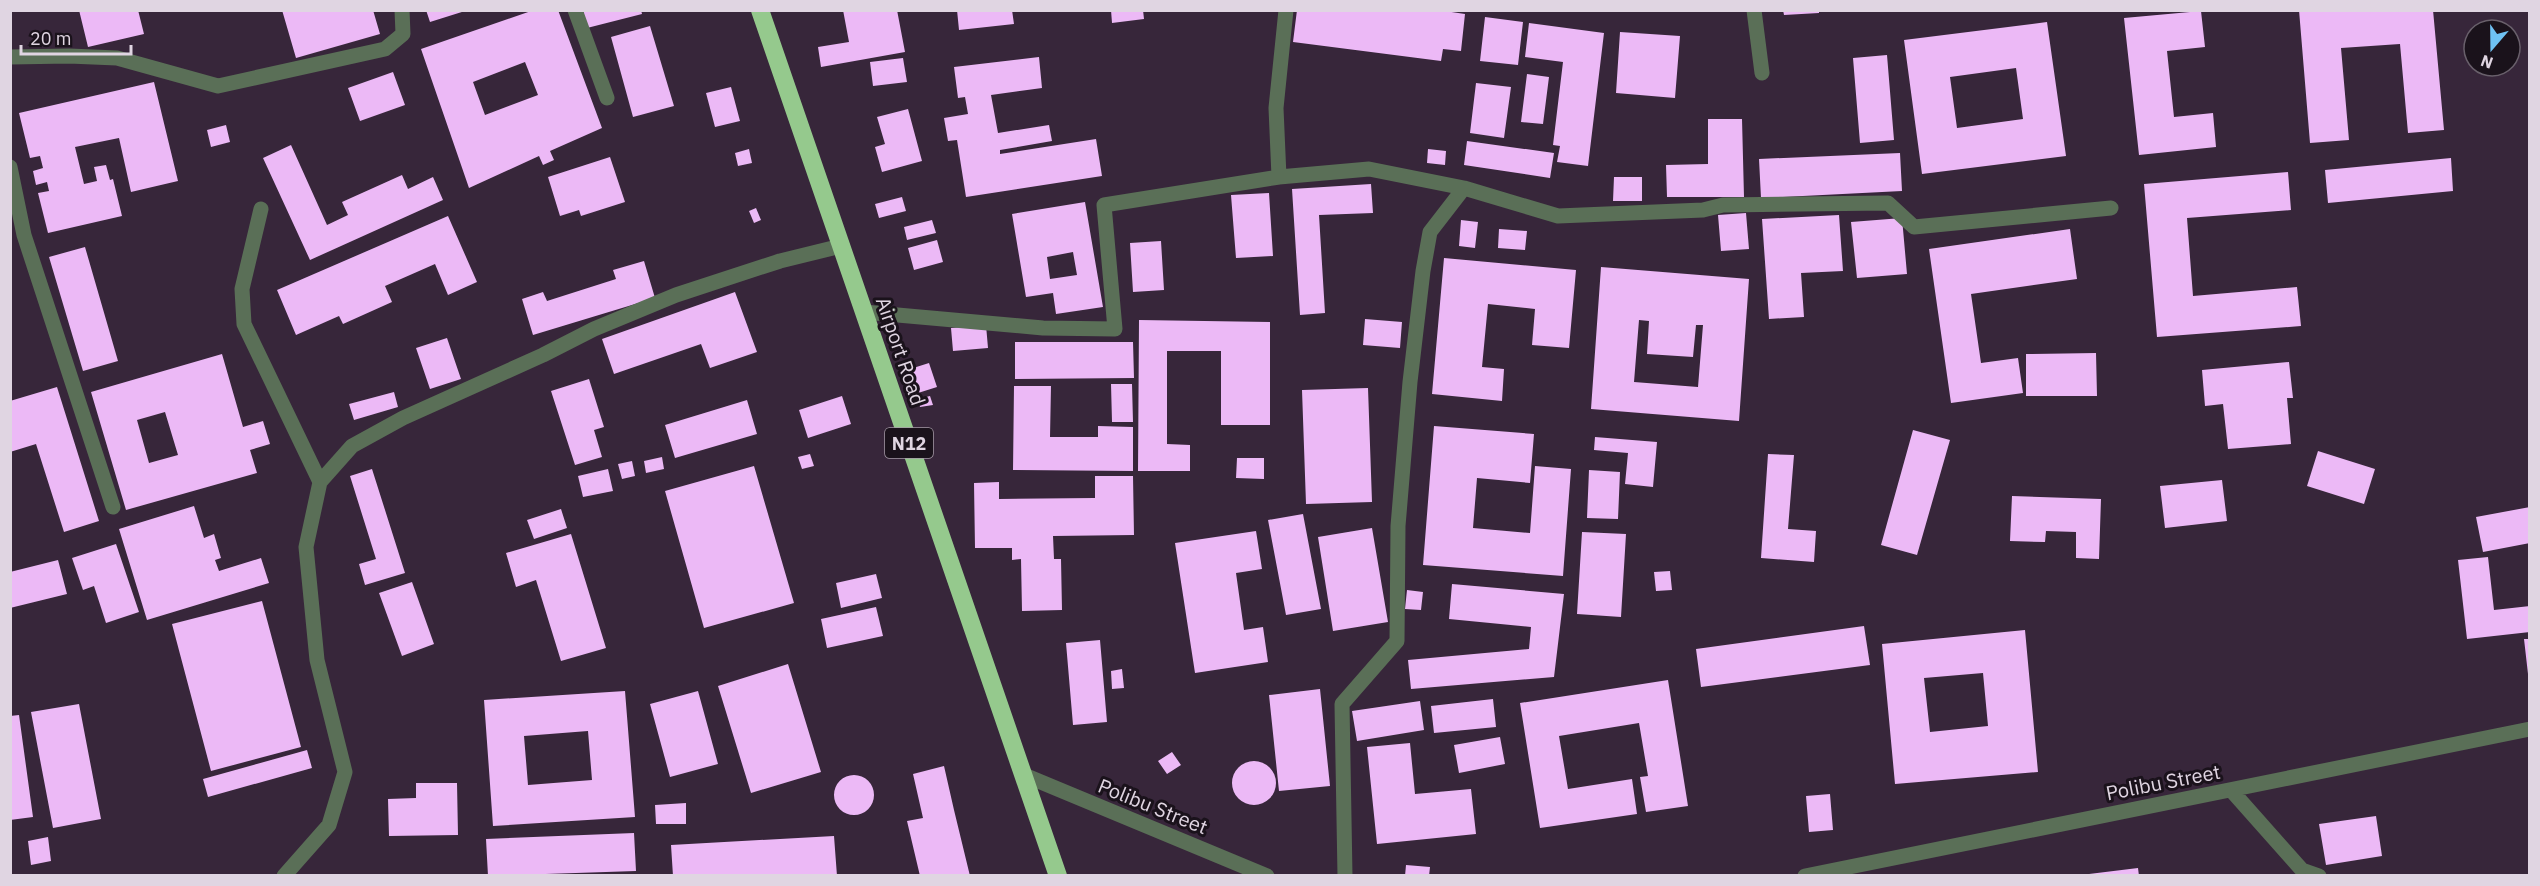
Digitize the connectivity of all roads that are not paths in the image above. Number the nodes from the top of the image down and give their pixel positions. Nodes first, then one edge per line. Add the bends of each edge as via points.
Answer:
1 (402, 10) edge
2 (575, 10) edge
3 (760, 10) edge
4 (1286, 10) edge
5 (1754, 10) edge
6 (10, 57) edge
7 (1762, 74) dead end
8 (607, 98) dead end
9 (10, 167) edge
10 (1279, 177) junction
11 (1464, 188) junction
12 (2111, 208) dead end
13 (261, 209) dead end
14 (841, 246) junction
15 (864, 312) junction
16 (320, 482) junction
17 (113, 507) dead end
18 (2529, 729) edge
19 (1024, 775) junction
20 (2231, 790) junction
21 (284, 876) edge
22 (1058, 876) edge
23 (1267, 876) edge
24 (1345, 876) edge
25 (1805, 876) edge
26 (2319, 876) edge

1 - 6 street via 404,34 385,49 218,87 117,58
2 - 8 street
3 - 14 highway, Airport Road / N12
4 - 10 street via 1276,108
5 - 7 street
9 - 17 street via 24,235
10 - 11 street via 1369,169
10 - 15 street via 1104,205 1115,329
11 - 12 street via 1558,216 1703,210 1723,205 1888,203 1914,227
11 - 24 street via 1430,232 1423,271 1398,526 1397,641 1342,704
13 - 16 street via 242,289 244,324
14 - 15 highway, Airport Road / N12
14 - 16 street via 780,261 594,329 403,418 352,446
15 - 19 highway, Airport Road / N12
16 - 21 street via 306,547 317,660 345,772 329,825
18 - 20 street, Polibu Street
19 - 22 highway, Airport Road / N12
19 - 23 street, Polibu Street
20 - 25 street, Polibu Street
20 - 26 street via 2302,870

